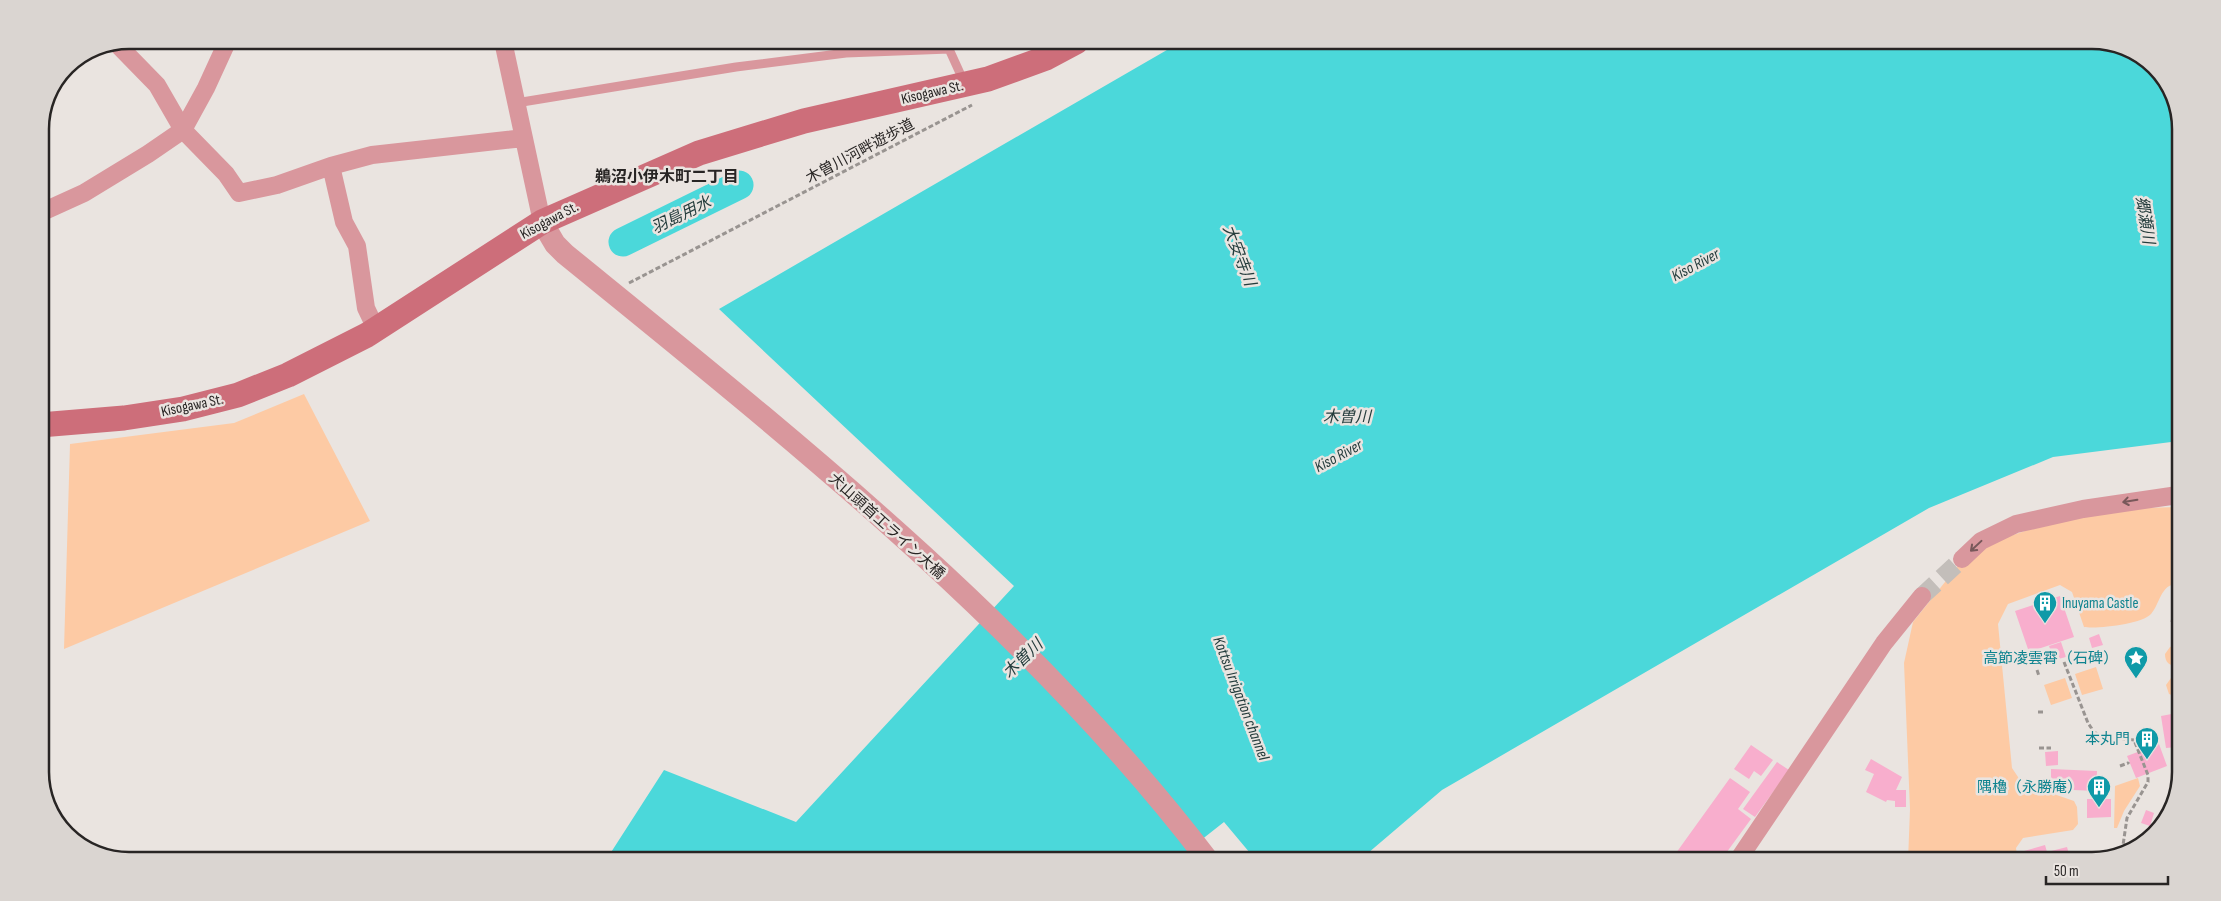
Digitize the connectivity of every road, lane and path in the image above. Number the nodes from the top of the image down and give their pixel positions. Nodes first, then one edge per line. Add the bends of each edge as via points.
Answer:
1 (122, 49) edge
2 (224, 49) edge
3 (505, 49) edge
4 (1042, 50) edge
5 (972, 93) junction
6 (516, 103) junction
7 (183, 130) junction
8 (524, 138) junction
9 (331, 166) junction
10 (49, 209) edge
11 (542, 222) junction
12 (638, 280) dead end
13 (376, 329) junction
14 (49, 424) edge
15 (2172, 496) edge
16 (1962, 559) tunnel mouth
17 (1922, 596) tunnel mouth
18 (2091, 650) dead end
19 (2094, 658) dead end
20 (2064, 662) dead end
21 (2037, 670) dead end
22 (2039, 676) dead end
23 (2038, 712) dead end
24 (2043, 712) dead end
25 (2039, 748) dead end
26 (2051, 748) dead end
27 (2129, 764) dead end
28 (2120, 766) dead end
29 (2123, 846) edge
30 (1200, 852) edge
31 (1743, 852) edge

1 - 7 street via 157,85
2 - 7 street
3 - 6 street
4 - 5 main road, Kisogawa St. via 988,79
5 - 6 lane via 948,49 846,54 736,67
5 - 11 main road, Kisogawa St. via 804,121 699,153
5 - 12 path, 木曽川河畔遊歩道
6 - 8 street
7 - 9 street via 226,174 239,194
7 - 10 street via 84,193
8 - 9 street via 372,156
8 - 11 street
9 - 13 street via 344,222 357,246 366,308
11 - 13 main road, Kisogawa St.
11 - 30 street, 犬山頭首工ライン大橋 via 565,254 871,509 982,612 1077,705
13 - 14 main road, Kisogawa St. via 288,375 238,395 183,410
15 -> 16 street via 2083,509 2016,524 1981,540
17 - 31 street via 1884,642
18 - 19 path
20 - 29 path via 2088,723 2101,736 2134,740 2148,775 2144,793 2127,818
21 - 22 path
23 - 24 path
25 - 26 path
27 - 28 path

